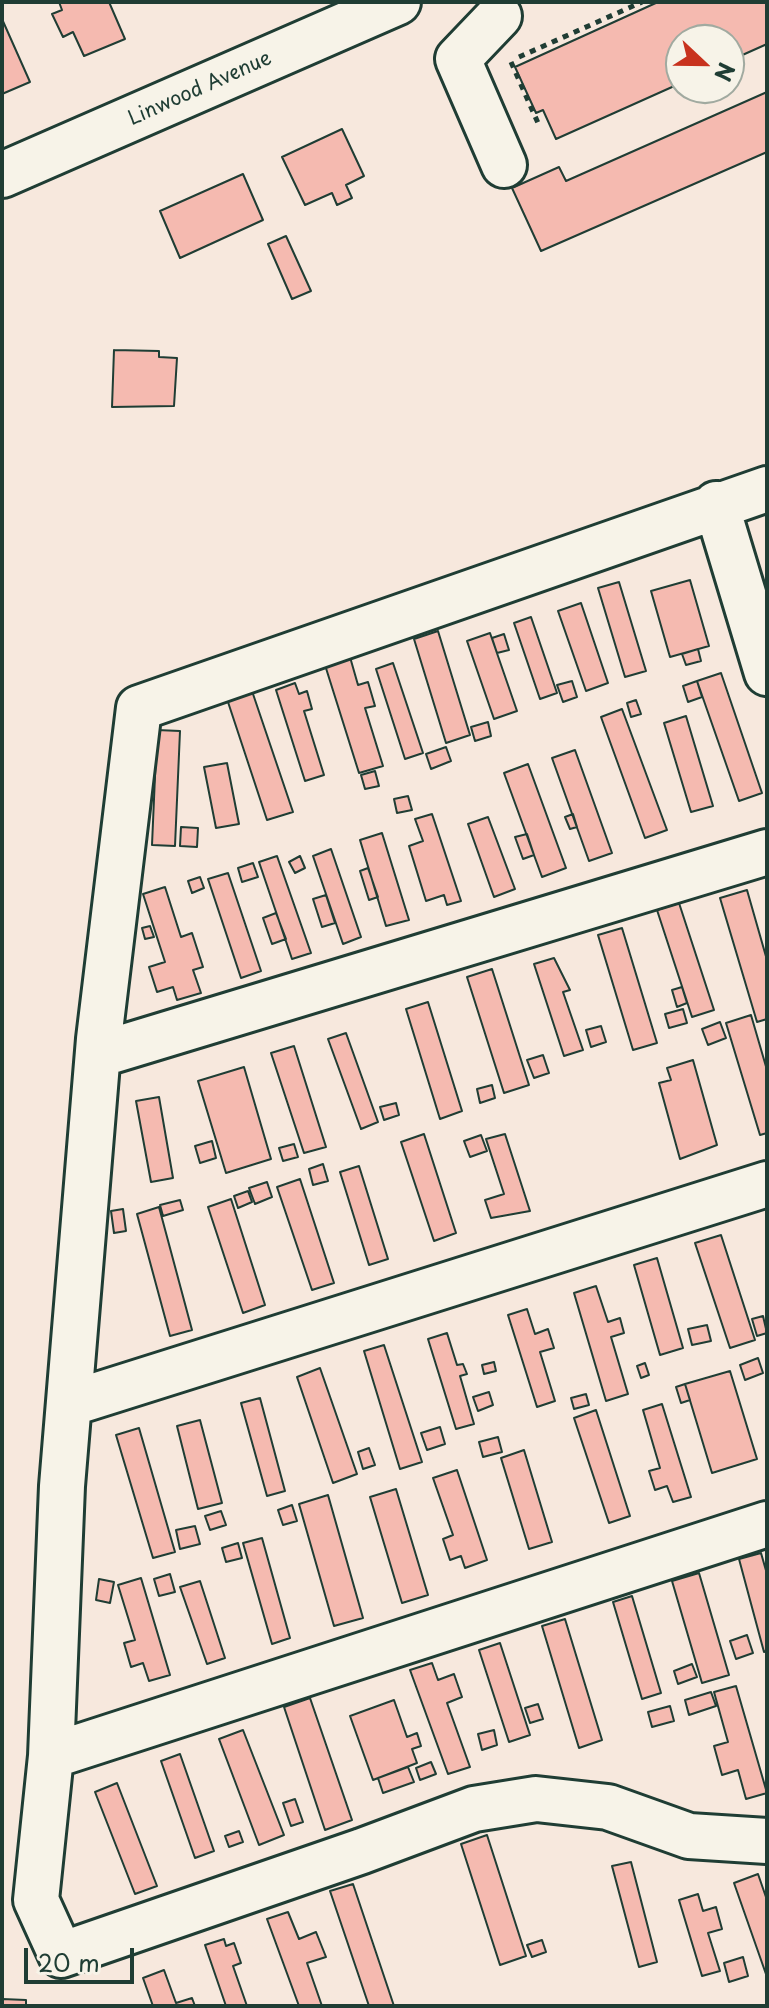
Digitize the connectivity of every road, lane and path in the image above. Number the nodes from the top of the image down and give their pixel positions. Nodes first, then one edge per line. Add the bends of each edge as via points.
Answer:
1 (398, 2) edge
2 (642, 2) edge
3 (508, 7) edge
4 (538, 123) dead end
5 (504, 165) dead end
6 (2, 175) edge
7 (767, 489) edge
8 (716, 504) junction
9 (767, 673) edge
10 (767, 852) edge
11 (98, 1055) junction
12 (767, 1184) edge
13 (69, 1404) junction
14 (767, 1524) edge
15 (51, 1756) junction
16 (767, 1841) edge

1 - 6 street, Linwood Avenue
2 - 4 path via 511,61
3 - 5 street via 458,59
7 - 8 street
8 - 9 street
8 - 11 street via 139,708
10 - 11 street
11 - 13 street
12 - 13 street
13 - 15 street
14 - 15 street
15 - 16 street via 36,1900 61,1955 474,1809 536,1799 608,1807 689,1836

